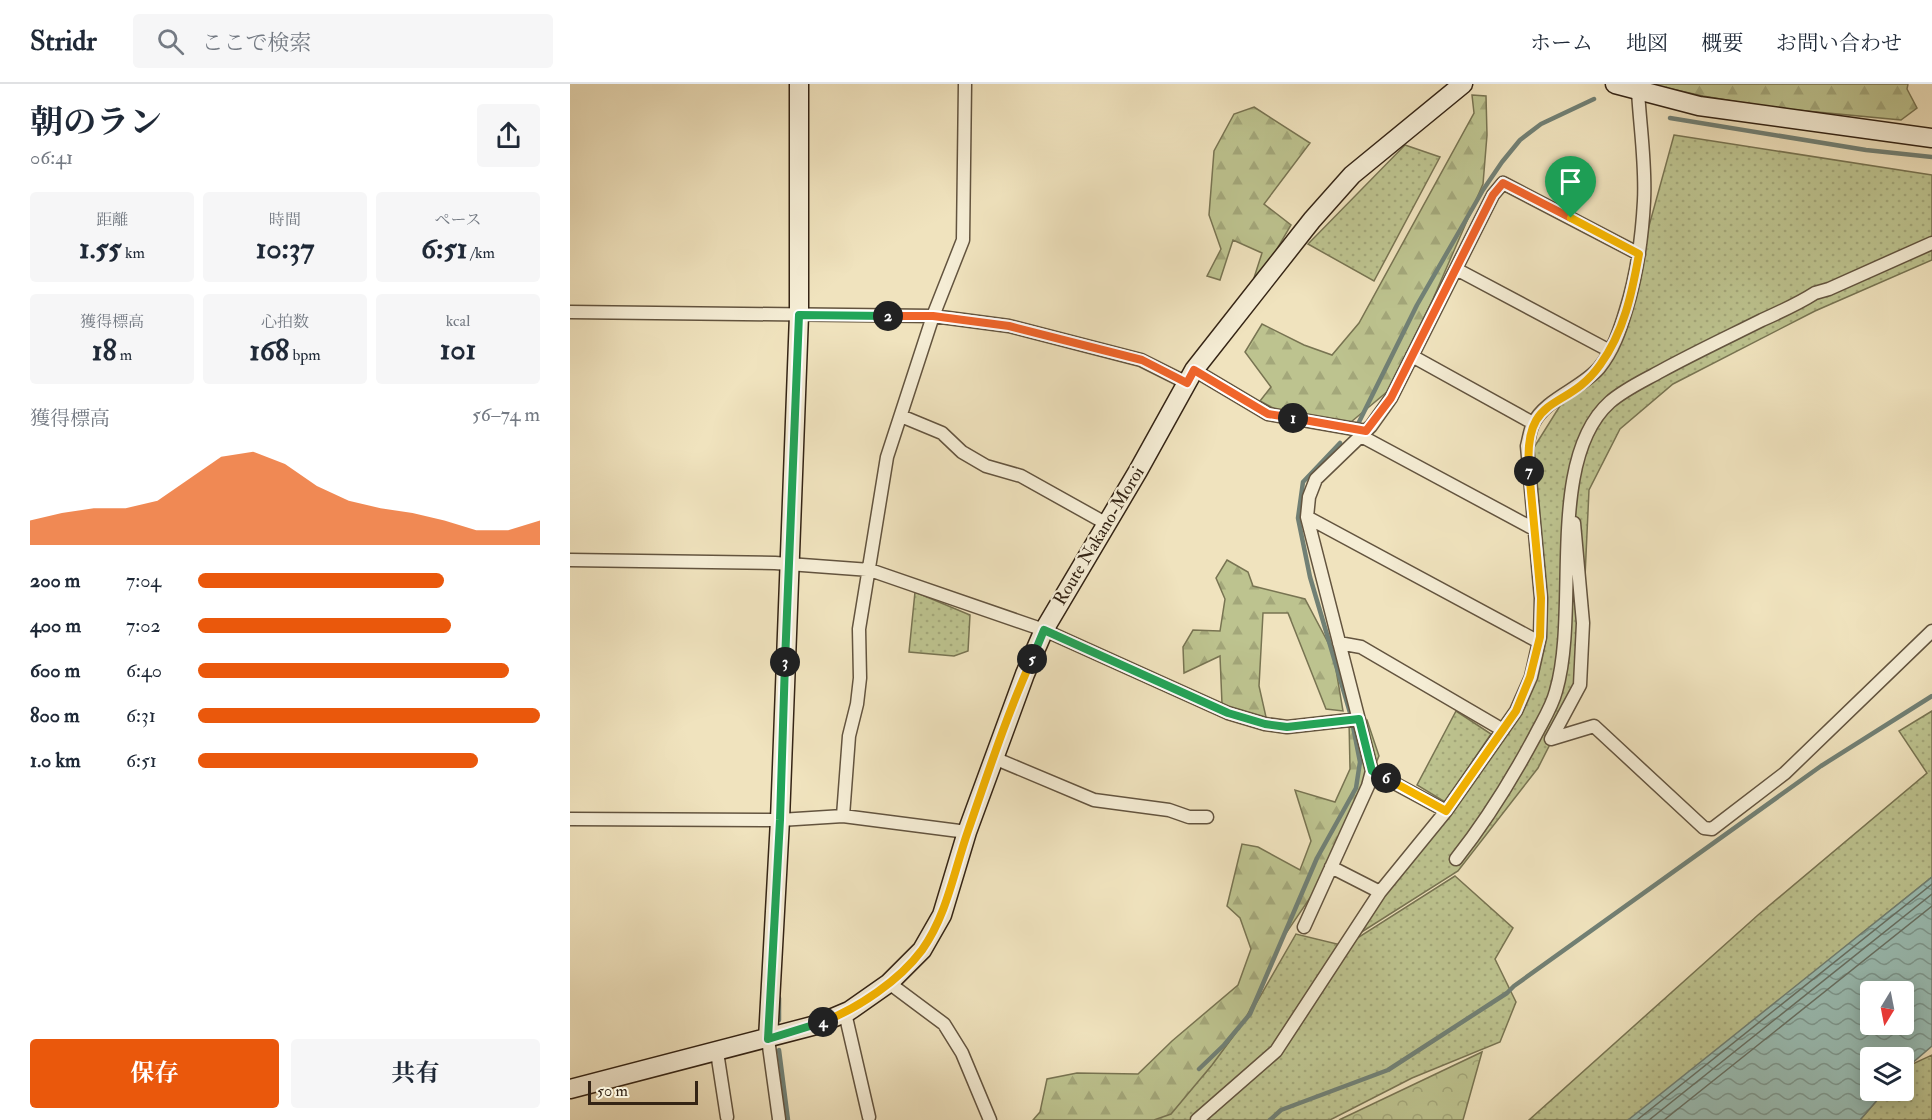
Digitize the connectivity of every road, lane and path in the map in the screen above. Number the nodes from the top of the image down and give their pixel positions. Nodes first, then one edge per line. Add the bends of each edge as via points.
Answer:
1 (799, 84) edge
2 (965, 84) edge
3 (1463, 84) edge
4 (1615, 84) edge
5 (1638, 91) junction
6 (1932, 138) edge
7 (1932, 243) edge
8 (1639, 254) junction
9 (1456, 269) junction
10 (570, 312) edge
11 (799, 315) junction
12 (933, 316) junction
13 (1610, 351) junction
14 (1412, 356) junction
15 (1190, 377) junction
16 (902, 416) junction
17 (1533, 423) junction
18 (1363, 433) junction
19 (1571, 498) junction
20 (1307, 517) junction
21 (1107, 524) junction
22 (1534, 529) junction
23 (570, 560) edge
24 (789, 564) junction
25 (870, 570) junction
26 (1044, 630) junction
27 (1932, 631) edge
28 (1539, 642) junction
29 (1339, 643) junction
30 (1354, 719) junction
31 (1503, 730) junction
32 (994, 758) junction
33 (1372, 771) junction
34 (1446, 811) junction
35 (843, 816) junction
36 (1207, 817) dead end
37 (570, 819) edge
38 (780, 820) junction
39 (968, 832) junction
40 (1456, 859) dead end
41 (1331, 867) junction
42 (1380, 892) junction
43 (1304, 927) dead end
44 (890, 983) junction
45 (845, 1013) junction
46 (768, 1039) junction
47 (717, 1052) junction
48 (570, 1089) edge
49 (727, 1117) dead end
50 (869, 1118) dead end
51 (779, 1119) edge
52 (990, 1120) edge
53 (1197, 1120) edge

1 - 11 main road
2 - 12 street via 963,240
3 - 15 main road, Route Nakano-Moroi via 1352,175 1312,220
4 - 5 main road
5 - 6 main road via 1699,106
5 - 8 street via 1644,200
7 - 19 street via 1815,293 1626,390 1609,404 1588,432 1580,449
8 - 9 street via 1503,183 1493,195
8 - 13 street via 1632,293
9 - 13 street
9 - 14 street
10 - 11 street
11 - 12 street
11 - 24 main road
12 - 15 street via 1009,326 1142,360
12 - 16 street
13 - 17 street via 1599,368 1551,403
14 - 17 street
14 - 18 street via 1391,398
15 - 18 street via 1268,414
15 - 21 main road, Route Nakano-Moroi
16 - 21 street via 942,433 962,452 986,466 1021,476
16 - 25 street via 887,457
17 - 22 street via 1527,446
18 - 20 street via 1316,479
18 - 22 street
19 - 27 street via 1583,616 1580,685 1551,740 1594,726 1704,828 1712,829 1785,773
19 - 40 street via 1566,635 1556,691 1526,752
20 - 28 street
20 - 29 street
21 - 26 main road, Route Nakano-Moroi
22 - 28 street via 1541,598
23 - 24 street
24 - 25 street
24 - 38 main road
25 - 26 street
25 - 35 street via 859,629 860,678 849,736
26 - 30 street via 1228,713 1287,727
26 - 32 main road, Route Nakano-Moroi
28 - 31 street via 1530,677
29 - 30 street
29 - 31 street via 1361,647
30 - 33 street
31 - 34 street
32 - 36 street via 1094,800
32 - 39 main road, Route Nakano-Moroi
33 - 34 street
33 - 41 street
34 - 42 street
35 - 38 street
35 - 39 street
37 - 38 street
38 - 46 main road
39 - 44 main road, Route Nakano-Moroi via 942,915 922,950
41 - 42 street
41 - 43 street
42 - 53 street via 1276,1051
44 - 45 main road, Route Nakano-Moroi
44 - 52 street via 944,1024 962,1053
45 - 46 main road, Route Nakano-Moroi
45 - 50 street
46 - 47 main road, Route Nakano-Moroi
46 - 51 street
47 - 48 main road, Route Nakano-Moroi
47 - 49 street

